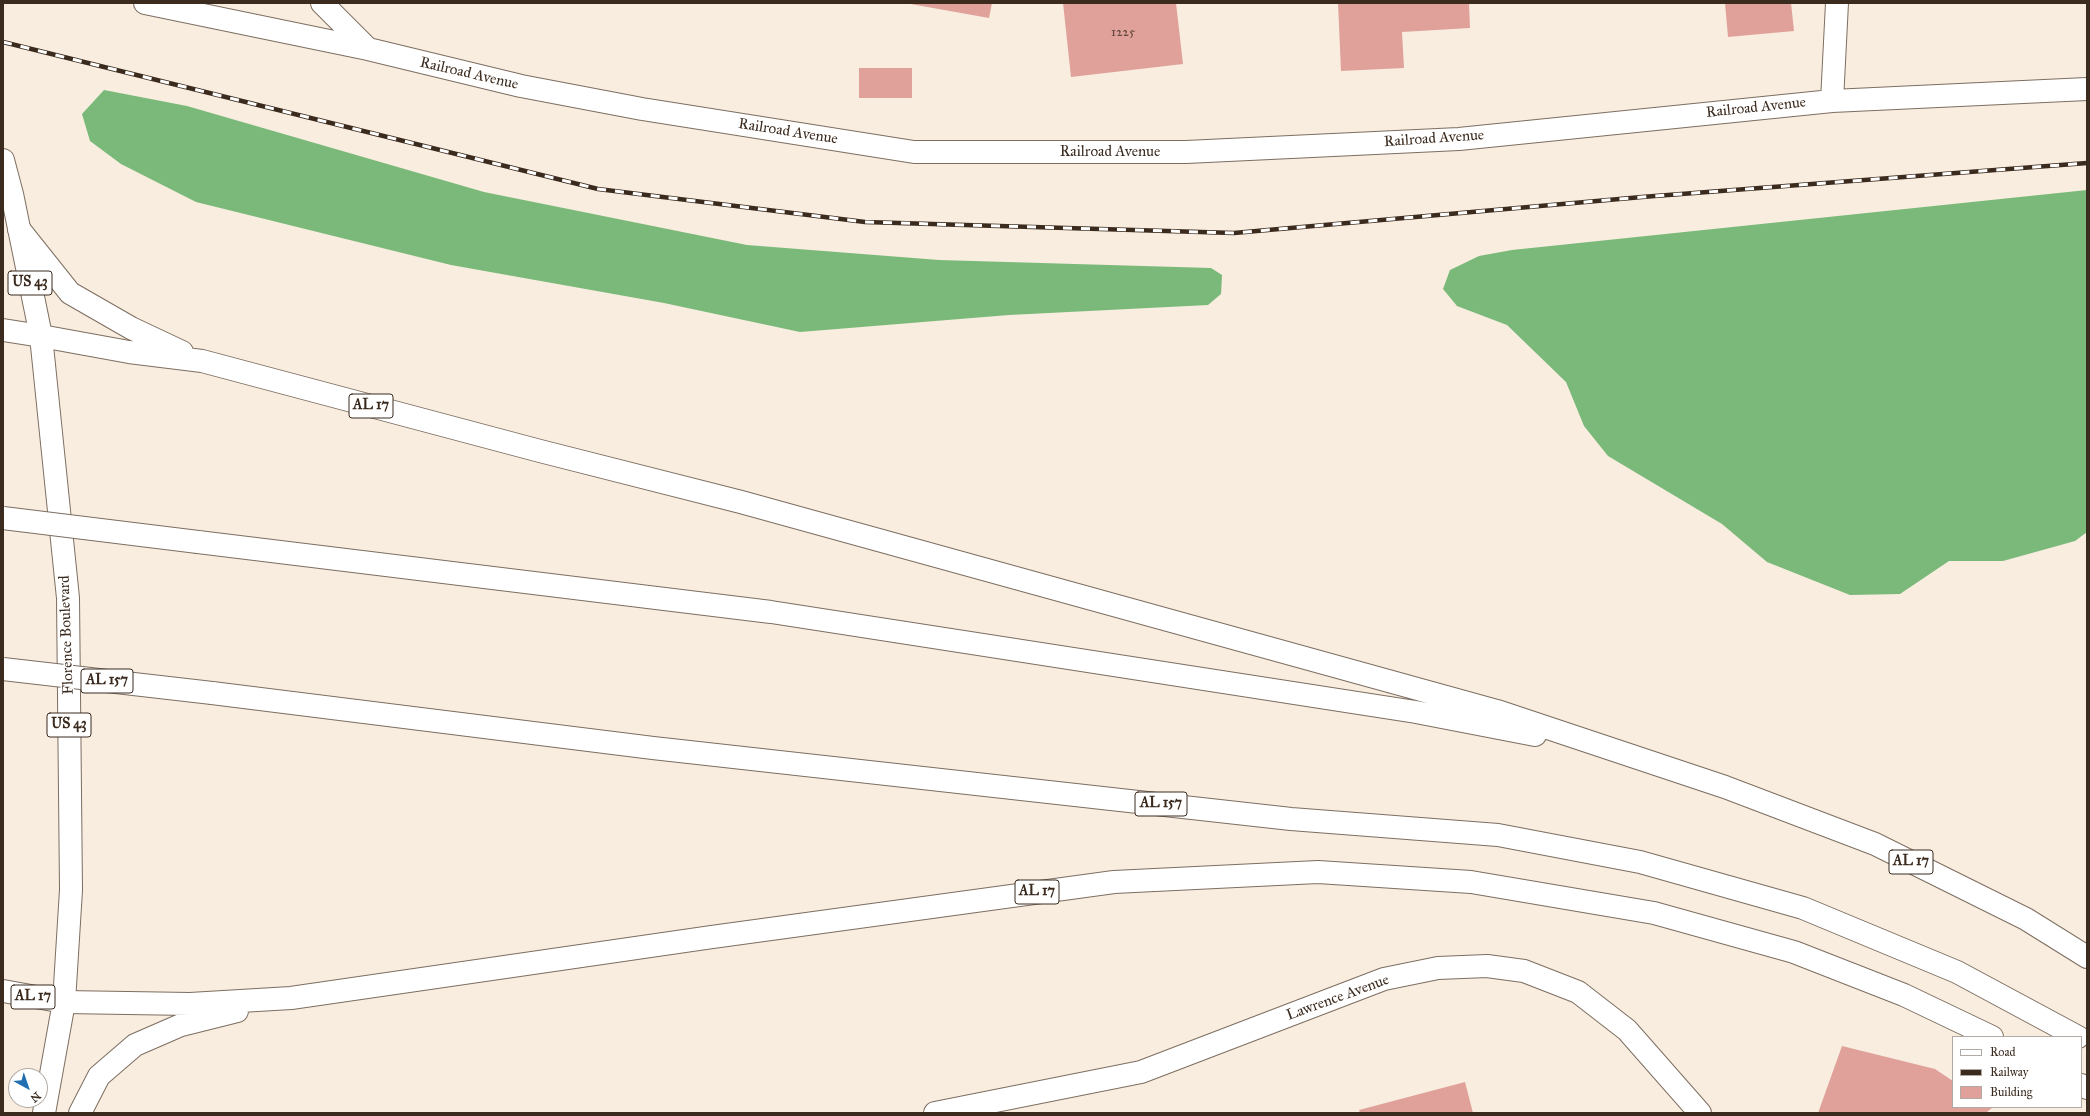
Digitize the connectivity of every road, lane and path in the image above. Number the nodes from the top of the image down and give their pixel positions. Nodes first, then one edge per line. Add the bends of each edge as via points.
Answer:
1 (145, 3) edge
2 (322, 3) edge
3 (1837, 3) edge
4 (368, 49) junction
5 (2087, 90) edge
6 (1832, 101) junction
7 (3, 160) edge
8 (19, 230) junction
9 (3, 330) edge
10 (41, 336) junction
11 (202, 362) junction
12 (3, 518) edge
13 (3, 669) edge
14 (1725, 787) junction
15 (2087, 957) edge
16 (3, 991) edge
17 (291, 998) junction
18 (64, 1002) junction
19 (1990, 1036) edge
20 (2076, 1036) edge
21 (44, 1113) edge
22 (80, 1113) edge
23 (935, 1113) edge
24 (1700, 1113) edge

1 - 4 main road, Railroad Avenue
2 - 4 main road
3 - 6 main road
4 - 6 main road, Railroad Avenue via 521,86 604,102 914,152 1186,152 1459,139
5 - 6 main road, Railroad Avenue
7 - 8 main road, Florence Boulevard / US 43
8 - 10 main road, Florence Boulevard / US 43
8 - 11 main road, AL 17 via 70,293 131,328
9 - 10 main road
10 - 11 main road
10 - 18 main road, Florence Boulevard / US 43 via 68,598 71,890
11 - 14 main road, AL 17 via 741,502 1497,711
12 - 14 main road, bridge via 771,612 1416,712 1557,740
13 - 20 main road, AL 157, bridge via 653,748 1291,819 1498,835 1640,862 1803,908 1957,972
14 - 15 main road, AL 17 via 1875,844 2026,919
16 - 18 main road, AL 17
17 - 18 main road, AL 17 via 190,1004
17 - 19 main road, AL 17 via 1114,882 1318,872 1470,882 1654,913 1794,952 1904,995
17 - 22 main road via 181,1025 135,1045 99,1076
18 - 21 main road, Florence Boulevard / US 43
23 - 24 main road, Lawrence Avenue via 1141,1072 1384,979 1438,968 1487,966 1524,971 1578,992 1627,1030

